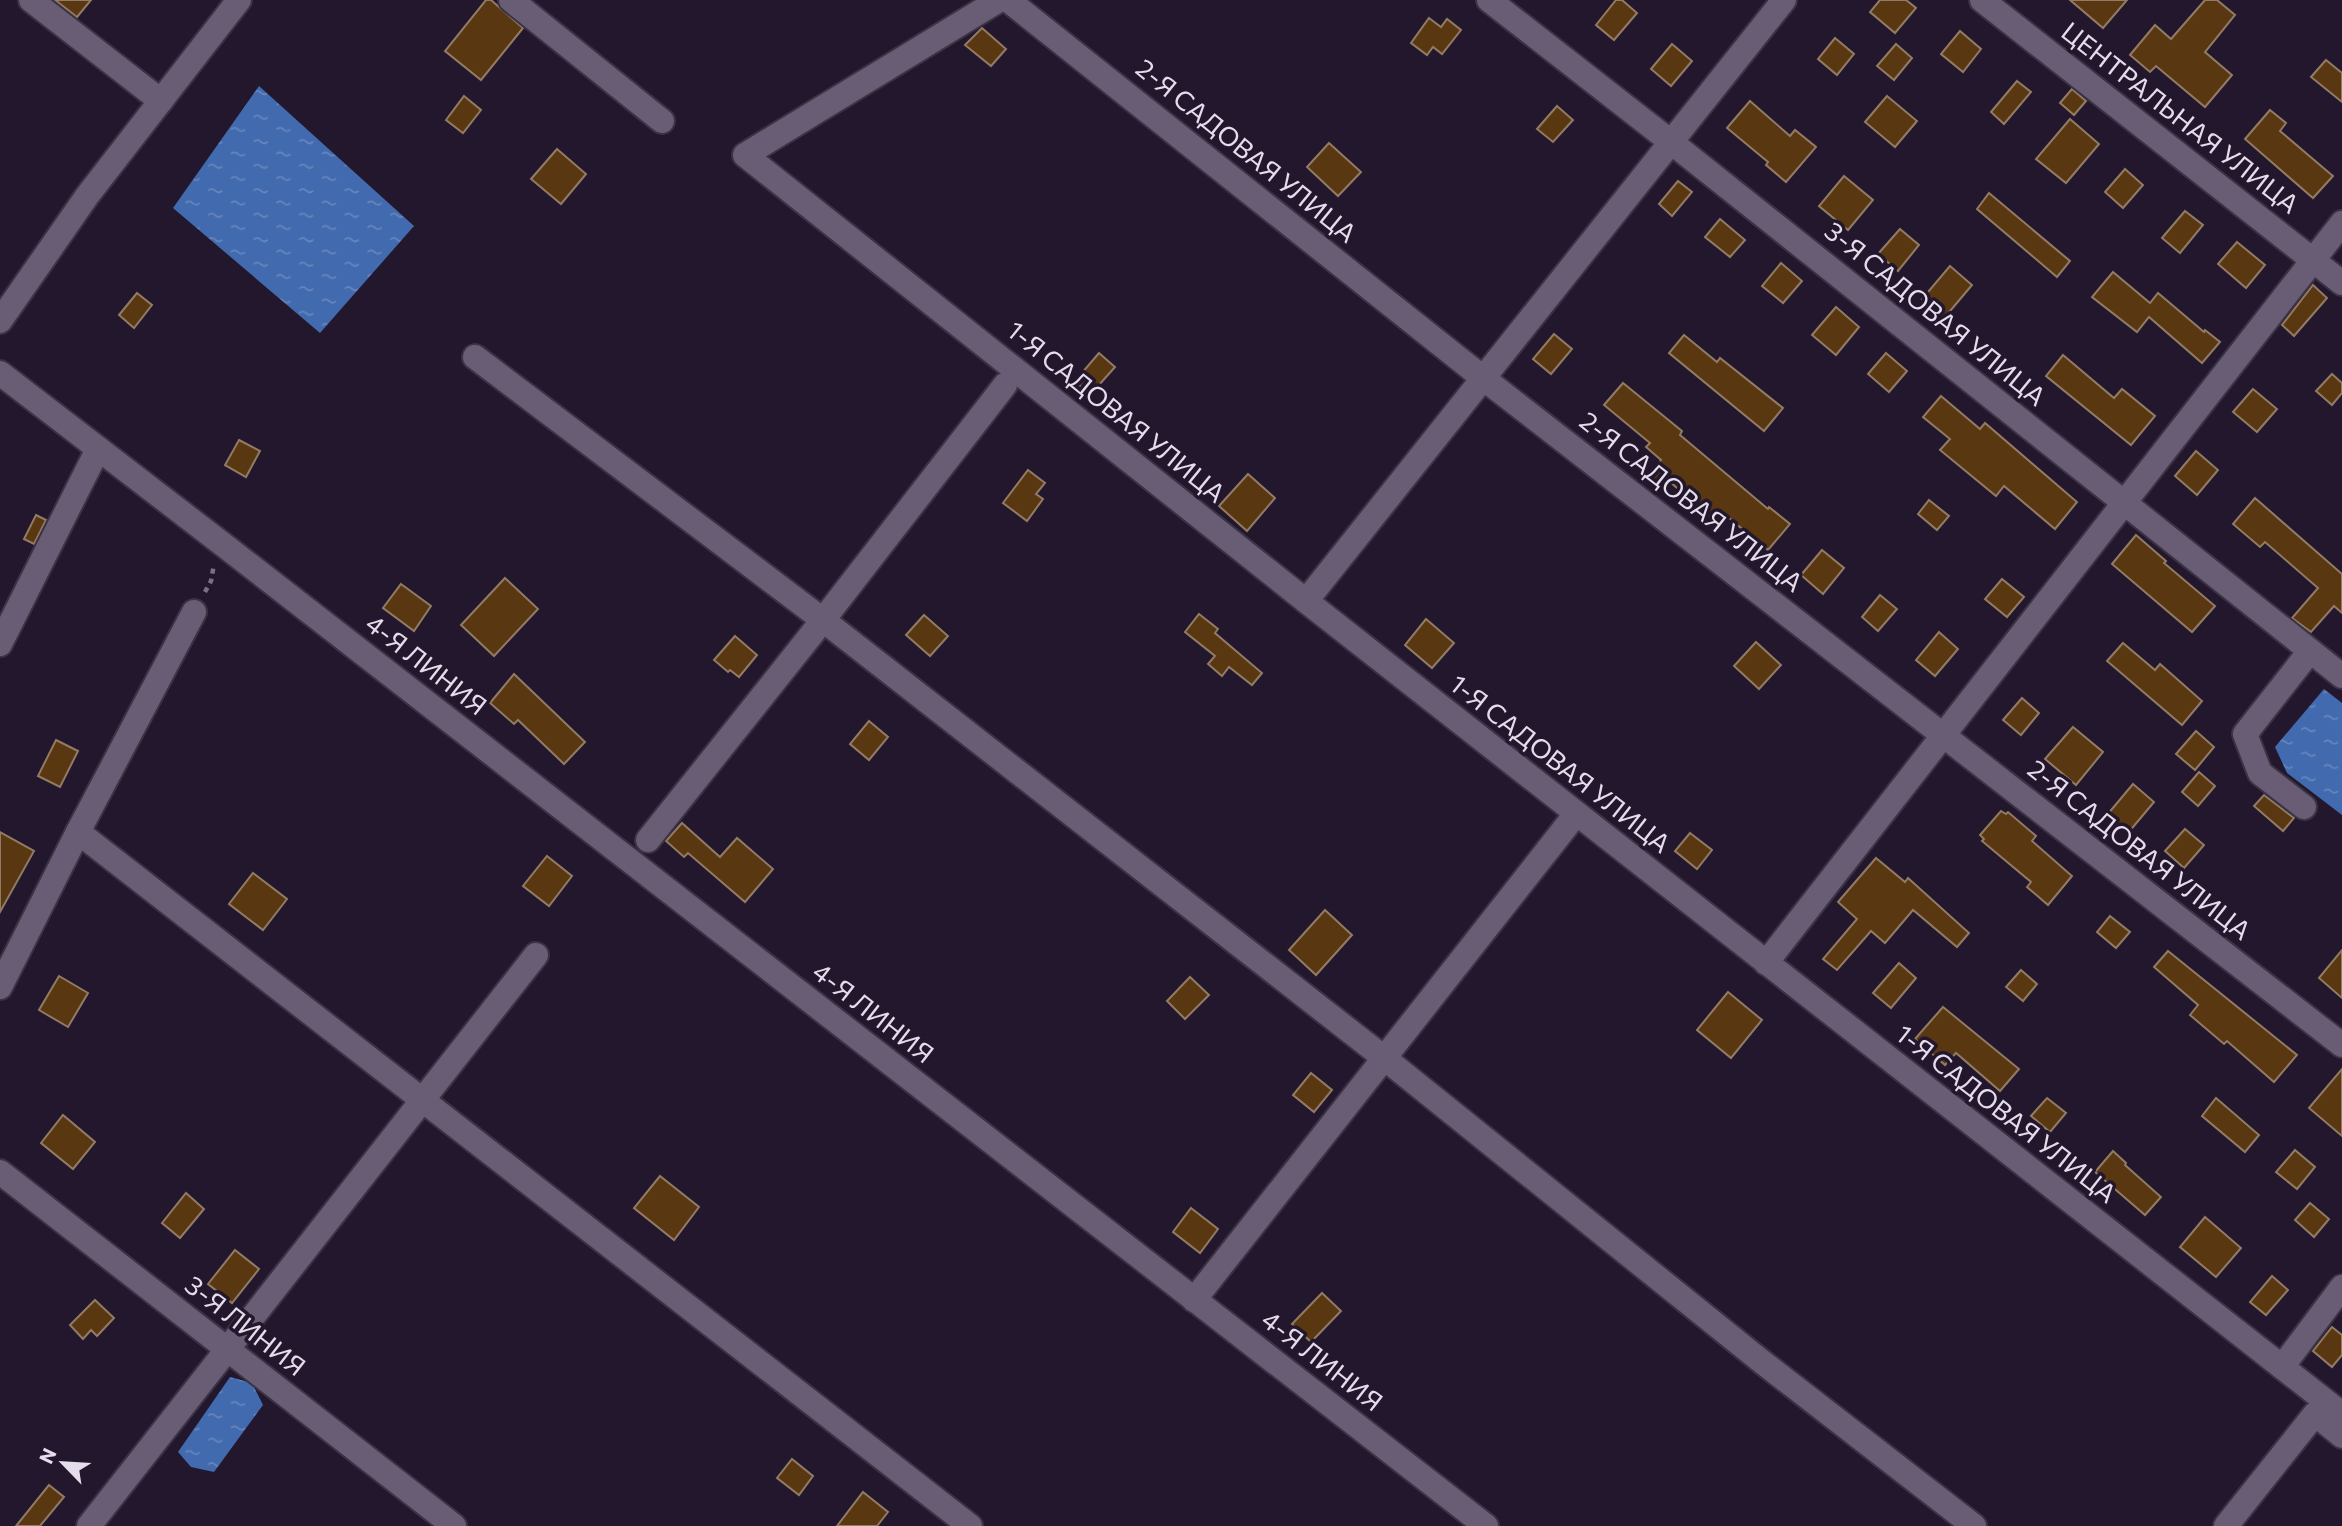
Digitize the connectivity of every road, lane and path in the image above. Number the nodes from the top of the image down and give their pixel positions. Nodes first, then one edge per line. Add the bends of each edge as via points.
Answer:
1 (31, 0) edge
2 (239, 0) edge
3 (511, 0) edge
4 (999, 0) edge
5 (1008, 0) edge
6 (1489, 0) edge
7 (1784, 0) edge
8 (1982, 0) edge
9 (161, 101) junction
10 (662, 121) dead end
11 (1671, 142) junction
12 (2342, 223) edge
13 (2313, 261) junction
14 (2342, 283) edge
15 (0, 321) edge
16 (475, 356) dead end
17 (0, 373) edge
18 (1483, 378) junction
19 (1005, 385) dead end
20 (98, 449) junction
21 (2123, 502) junction
22 (225, 546) junction
23 (1306, 601) junction
24 (194, 612) joint
25 (823, 620) junction
26 (0, 644) edge
27 (2310, 651) junction
28 (2342, 676) edge
29 (1944, 736) junction
30 (2304, 807) dead end
31 (1576, 814) junction
32 (78, 832) junction
33 (648, 840) dead end
34 (536, 955) dead end
35 (1766, 963) junction
36 (0, 987) edge
37 (2342, 1045) edge
38 (1383, 1057) junction
39 (424, 1101) junction
40 (0, 1172) edge
41 (2342, 1287) edge
42 (1194, 1300) junction
43 (227, 1349) junction
44 (2281, 1367) junction
45 (2342, 1414) edge
46 (2342, 1436) edge
47 (89, 1526) edge
48 (454, 1526) edge
49 (970, 1526) edge
50 (1486, 1526) edge
51 (1974, 1526) edge
52 (2226, 1526) edge

1 - 9 street
2 - 9 street
3 - 10 street
4 - 23 street, 1-Я САДОВАЯ УЛИЦА via 746,155
5 - 18 street, 2-Я САДОВАЯ УЛИЦА
6 - 11 street, 3-Я САДОВАЯ УЛИЦА
7 - 11 street
8 - 13 street, ЦЕНТРАЛЬНАЯ УЛИЦА
9 - 15 street via 87,196
11 - 18 street
11 - 21 street, 3-Я САДОВАЯ УЛИЦА
12 - 13 street
13 - 14 street, ЦЕНТРАЛЬНАЯ УЛИЦА
13 - 21 street
16 - 25 street
17 - 20 street, 4-Я ЛИНИЯ
18 - 23 street
18 - 29 street, 2-Я САДОВАЯ УЛИЦА
19 - 25 street
20 - 22 street, 4-Я ЛИНИЯ
20 - 26 street
21 - 27 street, 3-Я САДОВАЯ УЛИЦА
21 - 29 street
22 - 24 path
22 - 42 street, 4-Я ЛИНИЯ
23 - 31 street, 1-Я САДОВАЯ УЛИЦА
24 - 32 street
25 - 33 street
25 - 38 street
27 - 28 street, 3-Я САДОВАЯ УЛИЦА
27 - 30 street via 2245,734 2260,773
29 - 35 street
29 - 37 street, 2-Я САДОВАЯ УЛИЦА
31 - 35 street, 1-Я САДОВАЯ УЛИЦА
31 - 38 street
32 - 36 street
32 - 39 street
34 - 39 street
35 - 44 street, 1-Я САДОВАЯ УЛИЦА
38 - 42 street
38 - 51 street
39 - 43 street
39 - 49 street
40 - 43 street, 3-Я ЛИНИЯ
41 - 44 street
42 - 50 street, 4-Я ЛИНИЯ
43 - 47 street
43 - 48 street, 3-Я ЛИНИЯ
44 - 45 street, 1-Я САДОВАЯ УЛИЦА
46 - 52 street via 2315,1415

